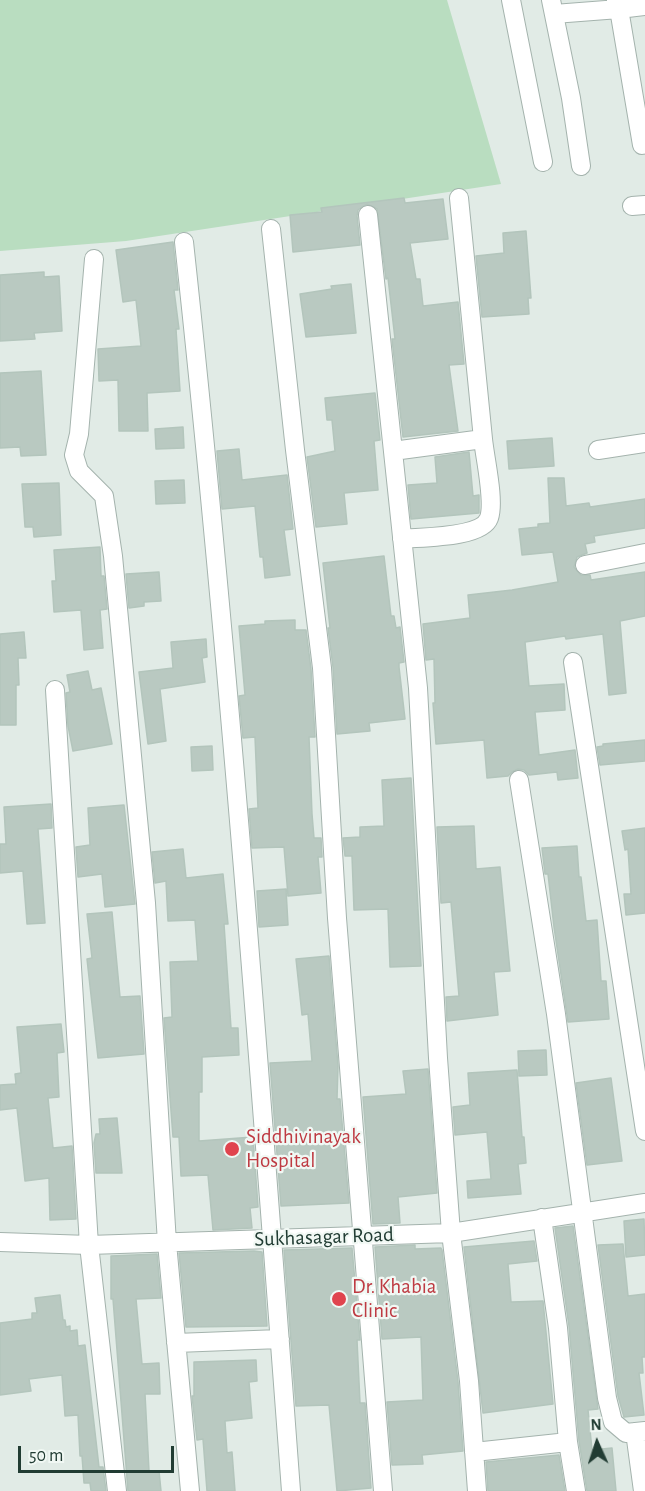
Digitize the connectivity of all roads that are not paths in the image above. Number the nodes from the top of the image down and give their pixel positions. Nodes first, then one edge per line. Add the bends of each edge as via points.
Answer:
1 (511, 0) edge
2 (618, 4) edge
3 (645, 6) edge
4 (552, 7) edge
5 (642, 145) dead end
6 (543, 162) dead end
7 (581, 166) dead end
8 (459, 198) dead end
9 (368, 215) dead end
10 (271, 229) dead end
11 (184, 242) dead end
12 (94, 259) dead end
13 (483, 440) junction
14 (645, 443) edge
15 (598, 450) dead end
16 (393, 452) junction
17 (402, 539) junction
18 (645, 553) edge
19 (585, 565) dead end
20 (573, 662) dead end
21 (55, 690) dead end
22 (519, 780) dead end
23 (645, 1131) edge
24 (645, 1203) edge
25 (582, 1212) junction
26 (542, 1218) junction
27 (451, 1233) junction
28 (361, 1236) junction
29 (272, 1239) junction
30 (0, 1242) edge
31 (167, 1243) junction
32 (89, 1245) junction
33 (280, 1339) junction
34 (176, 1343) junction
35 (640, 1432) edge
36 (568, 1442) junction
37 (474, 1452) junction
38 (117, 1491) edge
39 (190, 1491) edge
40 (291, 1491) edge
41 (383, 1491) edge
42 (477, 1491) edge
43 (576, 1491) edge
44 (643, 1491) edge

1 - 6 street
2 - 3 street
2 - 4 street
2 - 5 street
4 - 7 street
8 - 13 street
9 - 16 street
10 - 28 street via 322,668
11 - 29 street via 230,703
12 - 31 street via 74,455 79,471 104,496 112,556 146,903
13 - 16 street
13 - 17 street via 491,503 489,520 481,528 464,533
14 - 15 street
16 - 17 street
17 - 27 street via 418,688
18 - 19 street
20 - 23 street
21 - 32 street
22 - 25 street
24 - 25 street, Sukhasagar Road
25 - 26 street, Sukhasagar Road
25 - 35 street via 613,1422 626,1433
26 - 27 street, Sukhasagar Road
26 - 36 street via 558,1328
27 - 28 street, Sukhasagar Road
27 - 37 street
28 - 29 street, Sukhasagar Road
28 - 41 street
29 - 31 street, Sukhasagar Road
29 - 33 street
30 - 32 street, Sukhasagar Road
31 - 32 street, Sukhasagar Road
31 - 34 street
32 - 38 street
33 - 34 street
33 - 40 street
34 - 39 street
35 - 44 street
36 - 37 street
36 - 43 street
37 - 42 street

